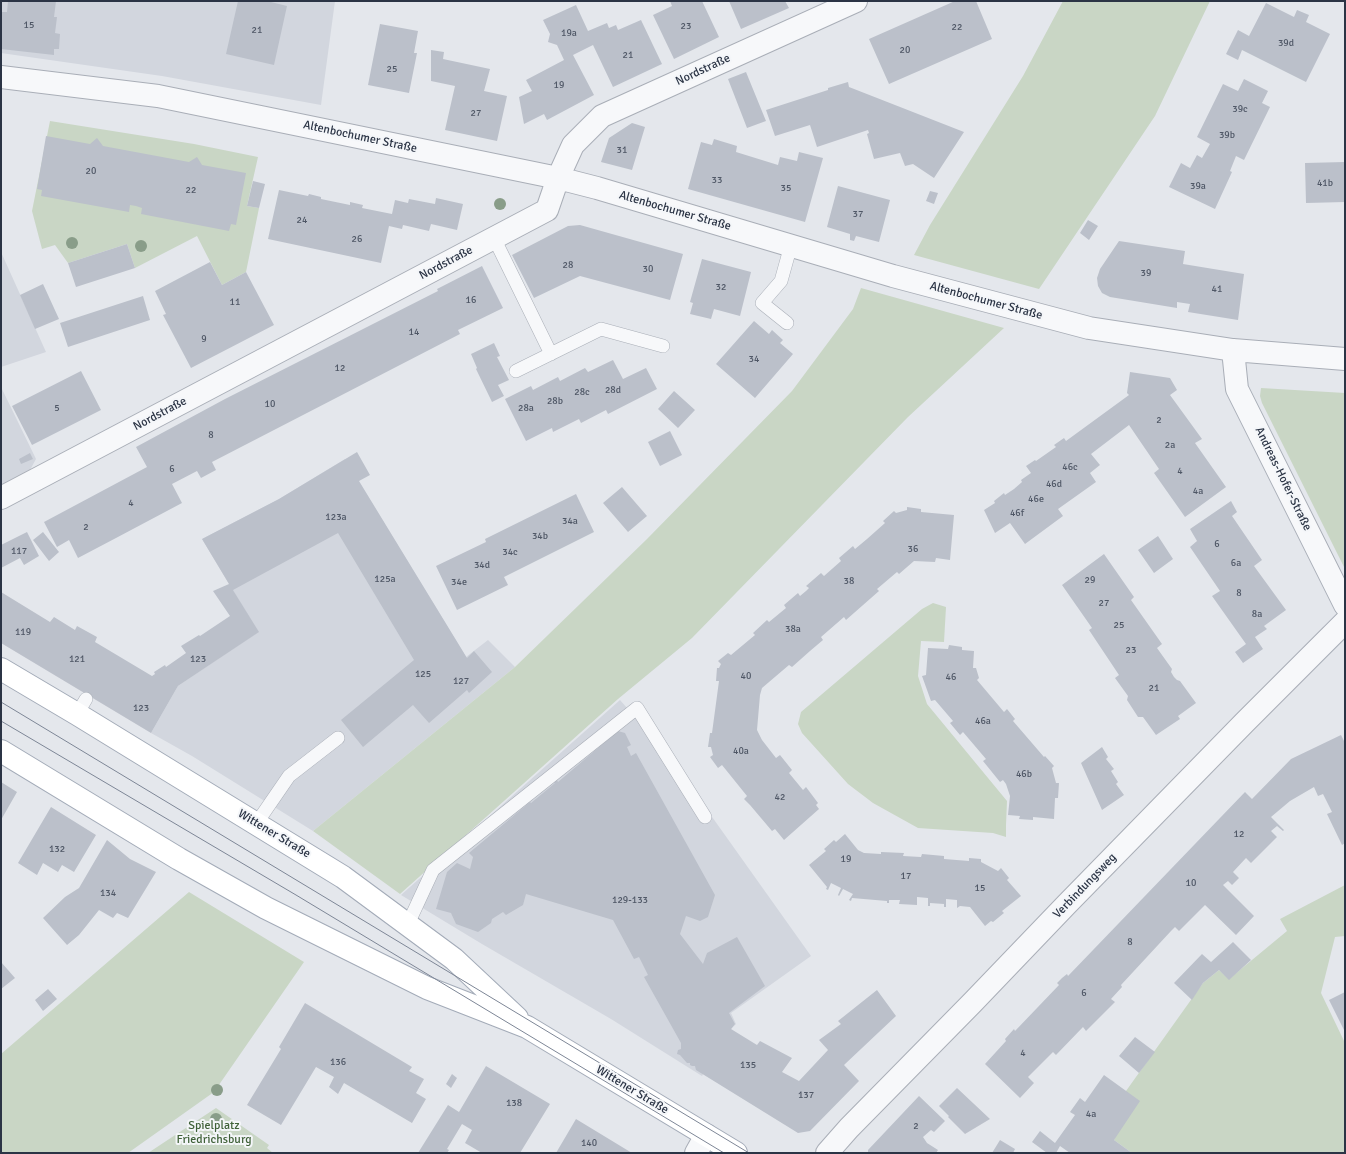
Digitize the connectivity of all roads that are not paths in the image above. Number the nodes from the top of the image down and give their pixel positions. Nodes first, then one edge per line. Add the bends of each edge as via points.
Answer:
1 (856, 1) edge
2 (1, 77) edge
3 (558, 178) junction
4 (494, 238) junction
5 (791, 245) junction
6 (787, 323) dead end
7 (663, 346) dead end
8 (1233, 350) junction
9 (550, 354) junction
10 (1345, 359) edge
11 (516, 370) dead end
12 (1, 498) edge
13 (1345, 605) edge
14 (1345, 622) edge
15 (1, 669) edge
16 (338, 738) dead end
17 (1, 751) edge
18 (705, 817) dead end
19 (256, 824) junction
20 (408, 924) junction
21 (527, 1026) junction
22 (701, 1144) edge
23 (736, 1153) edge
24 (827, 1153) edge

1 - 3 street, Nordstraße via 602,116 573,145
2 - 3 street, Altenbochumer Straße via 158,96
3 - 4 street, Nordstraße via 547,210
3 - 5 street, Altenbochumer Straße
4 - 9 lane
4 - 12 street, Nordstraße
5 - 6 lane via 781,281 762,303
5 - 8 street, Altenbochumer Straße via 894,276 1089,328
7 - 9 lane via 601,329
8 - 10 street, Altenbochumer Straße
8 - 13 street, Andreas-Hofer-Straße via 1237,389
9 - 11 lane
14 - 24 street, Verbindungsweg via 1117,852
15 - 19 main road, Wittener Straße via 82,706
16 - 19 lane via 289,776
17 - 21 main road, Wittener Straße via 179,859 266,908 427,988
18 - 20 lane via 637,708 433,870
19 - 20 main road, Wittener Straße via 343,877
20 - 21 main road, Wittener Straße via 454,959
21 - 22 main road, Wittener Straße
22 - 23 main road, Wittener Straße

